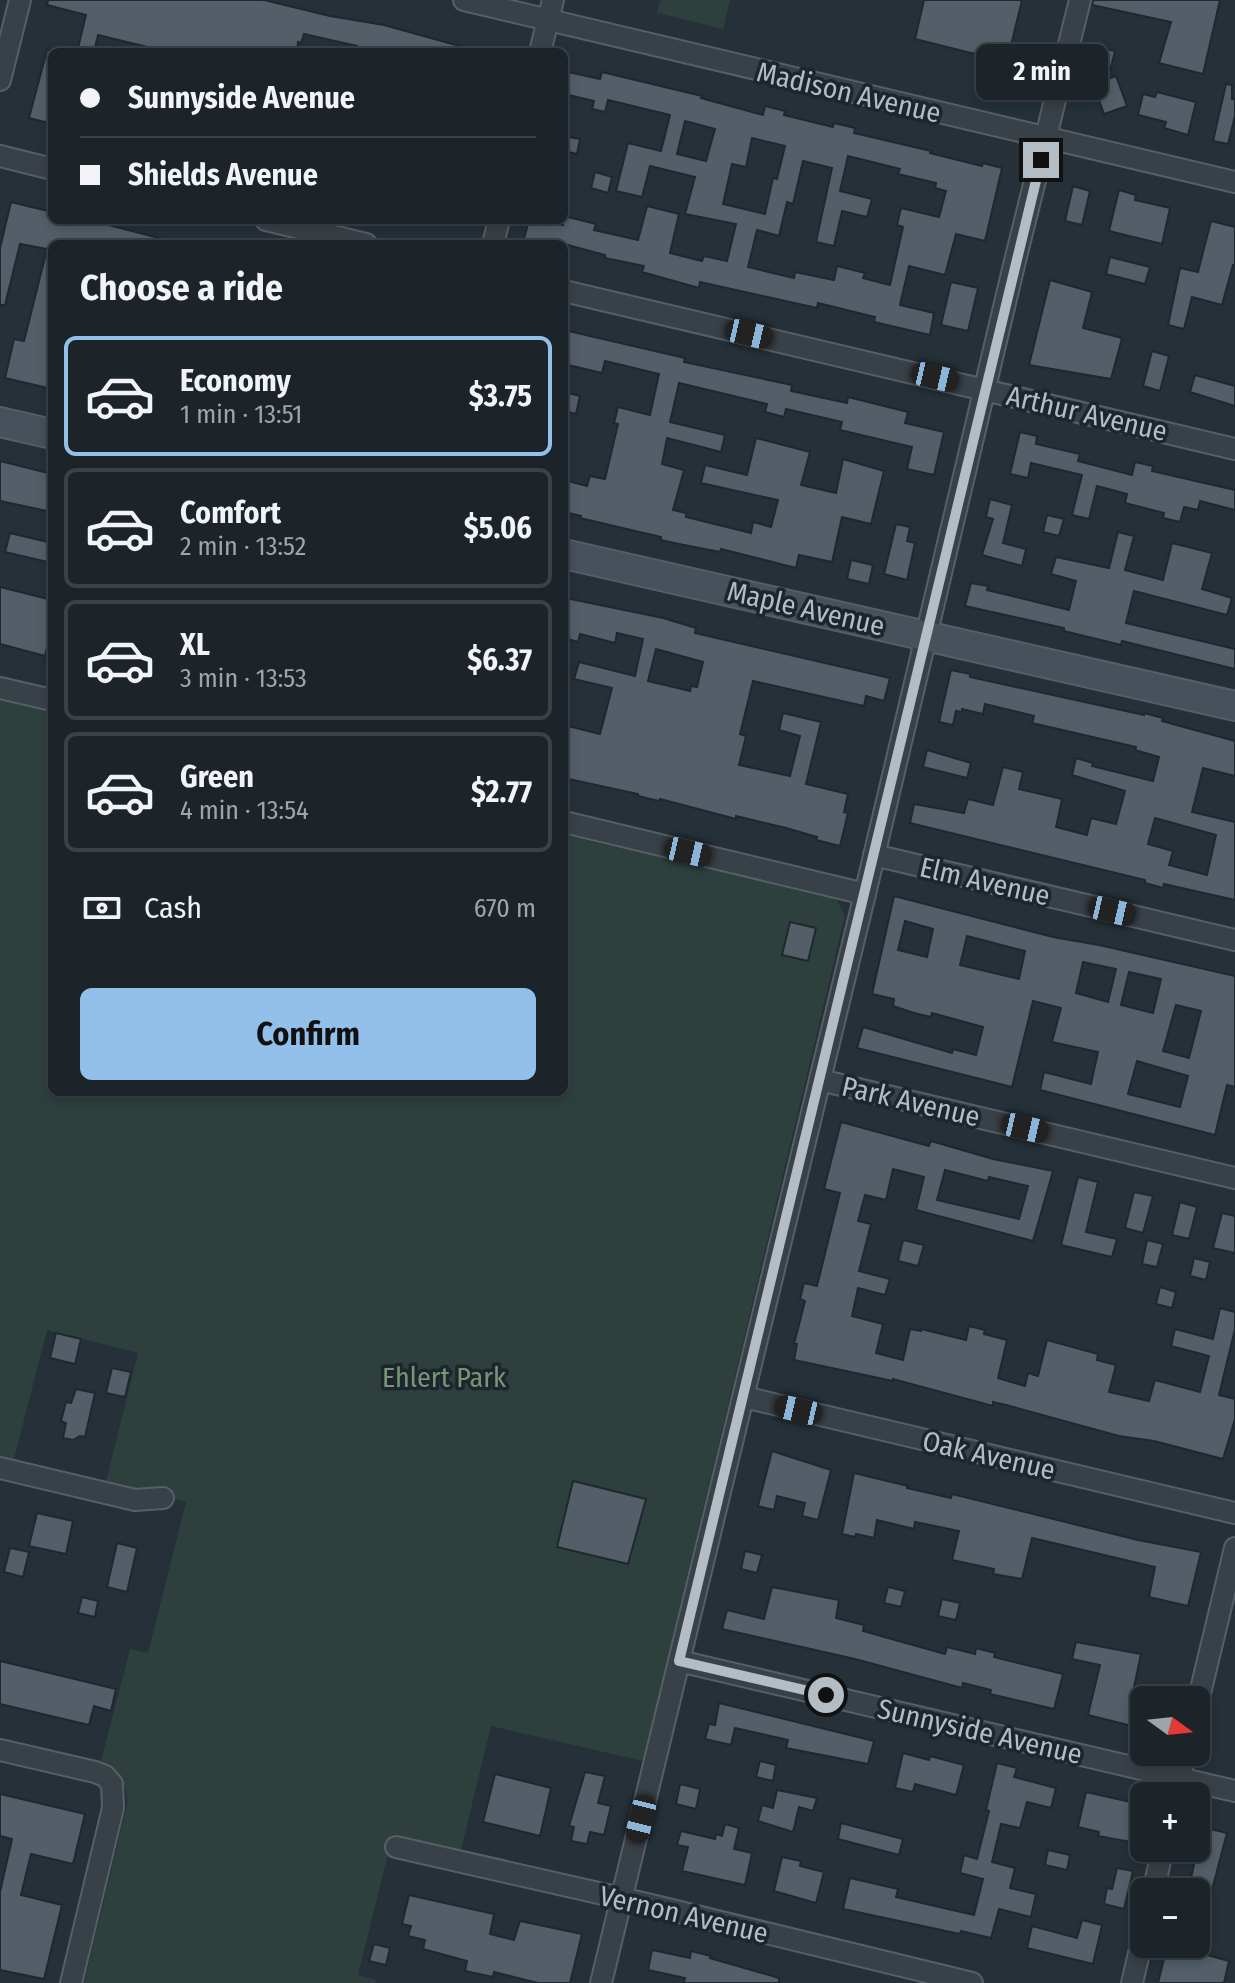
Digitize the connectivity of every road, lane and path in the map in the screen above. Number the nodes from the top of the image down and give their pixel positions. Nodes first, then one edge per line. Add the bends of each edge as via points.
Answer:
1 (20, 0) edge
2 (464, 0) edge
3 (1080, 0) edge
4 (550, 10) edge
5 (541, 48) edge
6 (0, 80) edge
7 (1047, 137) junction
8 (0, 156) edge
9 (48, 168) edge
10 (1235, 182) edge
11 (283, 224) edge
12 (349, 240) edge
13 (568, 292) edge
14 (985, 389) junction
15 (0, 422) edge
16 (48, 433) edge
17 (1235, 449) edge
18 (568, 555) edge
19 (927, 635) junction
20 (0, 688) edge
21 (48, 699) edge
22 (1235, 706) edge
23 (568, 823) edge
24 (874, 855) junction
25 (865, 894) junction
26 (1235, 940) edge
27 (820, 1080) junction
28 (1235, 1178) edge
29 (744, 1397) junction
30 (0, 1468) edge
31 (163, 1498) dead end
32 (1235, 1513) edge
33 (1235, 1548) edge
34 (679, 1661) junction
35 (1202, 1686) edge
36 (0, 1750) edge
37 (1157, 1782) edge
38 (1210, 1789) edge
39 (1235, 1791) edge
40 (396, 1847) dead end
41 (621, 1898) junction
42 (1138, 1958) edge
43 (71, 1983) edge
44 (601, 1983) edge
45 (972, 1983) edge
46 (1132, 1983) edge

1 - 6 street
2 - 4 street, Madison Avenue
3 - 7 street
4 - 5 street
4 - 7 street, Madison Avenue
7 - 10 street, Madison Avenue
7 - 14 street
8 - 9 street
11 - 12 street
13 - 14 street, Arthur Avenue
14 - 17 street, Arthur Avenue
14 - 19 street
15 - 16 street
18 - 19 street, Maple Avenue
19 - 22 street, Maple Avenue
19 - 24 street
20 - 21 street
23 - 25 street
24 - 25 street
24 - 26 street, Elm Avenue
25 - 27 street
27 - 28 street, Park Avenue
27 - 29 street
29 - 32 street, Oak Avenue
29 - 34 street
30 - 31 street via 135,1500
33 - 35 street
34 - 37 street, Sunnyside Avenue
34 - 41 street
36 - 43 street via 95,1772 112,1784 113,1808
38 - 39 street, Sunnyside Avenue
40 - 41 street, Vernon Avenue
41 - 44 street
41 - 45 street, Vernon Avenue
42 - 46 street

